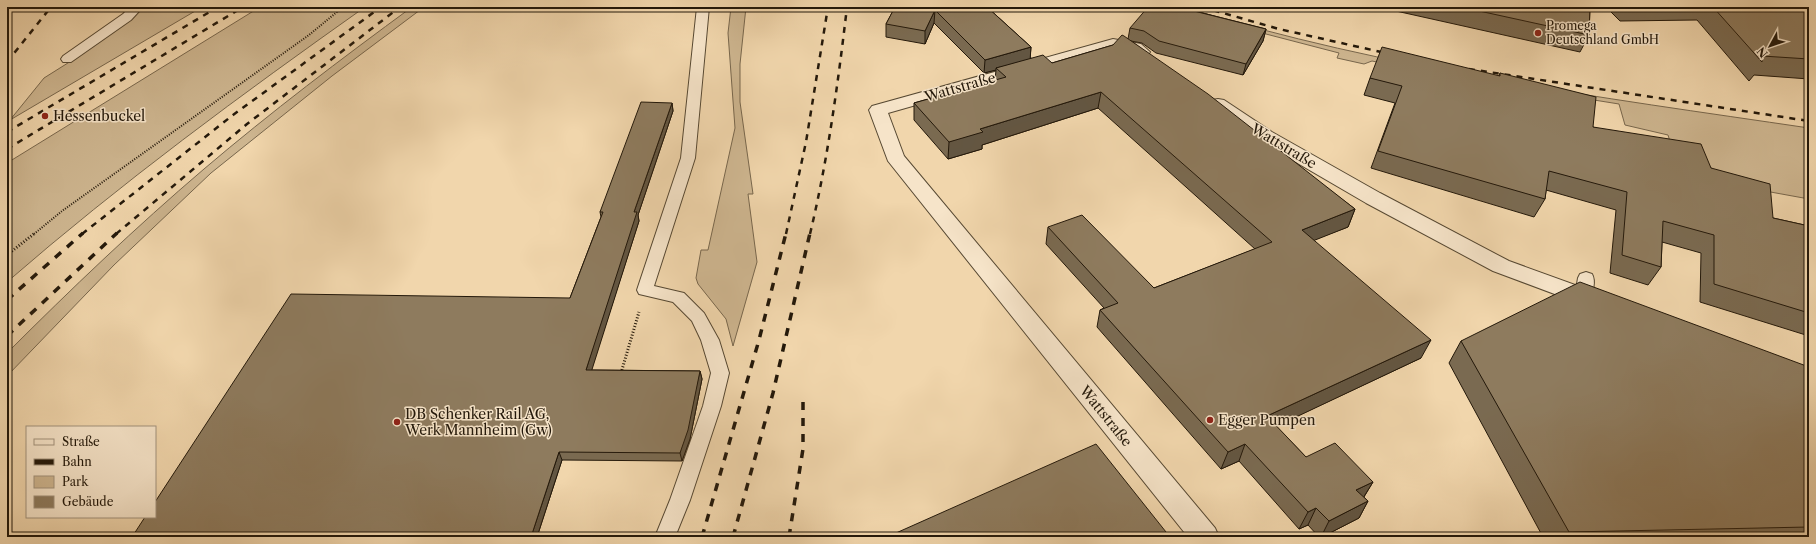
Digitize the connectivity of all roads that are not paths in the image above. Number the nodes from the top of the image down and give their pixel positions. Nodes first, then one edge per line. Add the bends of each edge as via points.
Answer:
1 (137, 7) edge
2 (703, 7) edge
3 (67, 59) dead end
4 (1154, 61) edge
5 (1200, 92) edge
6 (1613, 308) edge
7 (665, 537) edge
8 (1205, 537) edge

1 - 3 lane via 128,17
2 - 7 lane via 688,158 645,290 678,297 698,317 710,340 720,373 712,406
4 - 8 street, Wattstraße via 1135,48 1112,44 878,110 895,157
5 - 6 street, Wattstraße via 1265,136 1373,198 1501,266 1585,287

